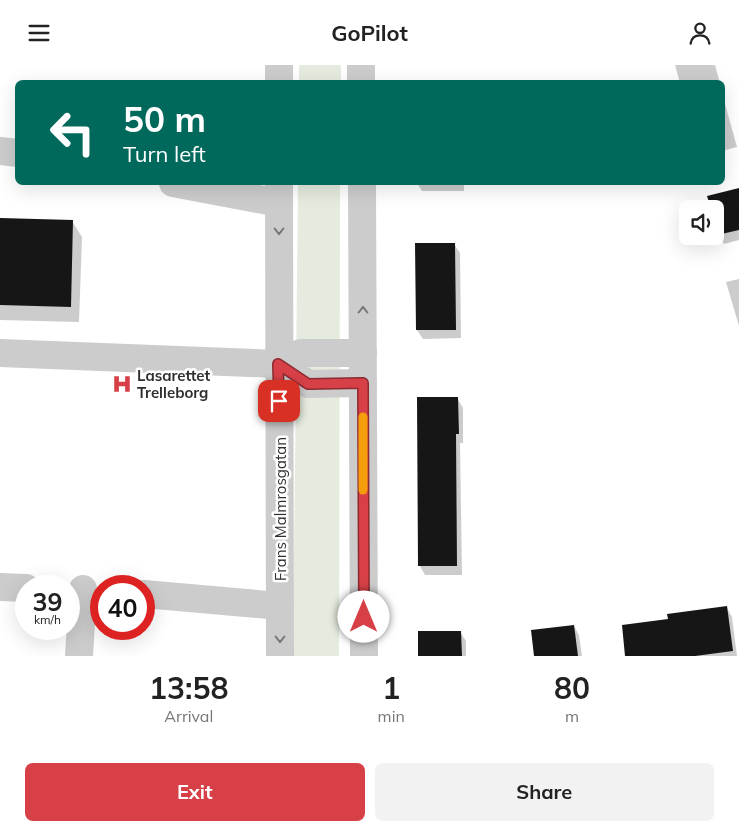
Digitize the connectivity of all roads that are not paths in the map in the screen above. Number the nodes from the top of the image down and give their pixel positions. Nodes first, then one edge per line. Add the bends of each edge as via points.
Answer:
1 (280, 65) edge
2 (361, 65) edge
3 (279, 80) edge
4 (361, 80) edge
5 (0, 151) edge
6 (15, 153) edge
7 (194, 185) edge
8 (362, 185) edge
9 (279, 193) edge
10 (0, 353) edge
11 (363, 353) junction
12 (278, 364) junction
13 (363, 383) junction
14 (0, 587) edge
15 (15, 588) edge
16 (84, 589) edge
17 (155, 595) edge
18 (280, 606) junction
19 (79, 656) edge
20 (280, 656) edge
21 (364, 656) edge

1 - 3 street
2 - 4 street
5 - 6 street
7 - 9 street
11 -> 8 street
9 -> 12 street, Frans Malmrosgatan
10 - 12 street
11 - 12 street via 301,353
11 - 13 street
12 - 13 street via 308,384
12 - 18 street, Frans Malmrosgatan
13 - 21 street
14 - 15 street
16 - 19 street
17 - 18 street
18 -> 20 street, Frans Malmrosgatan

